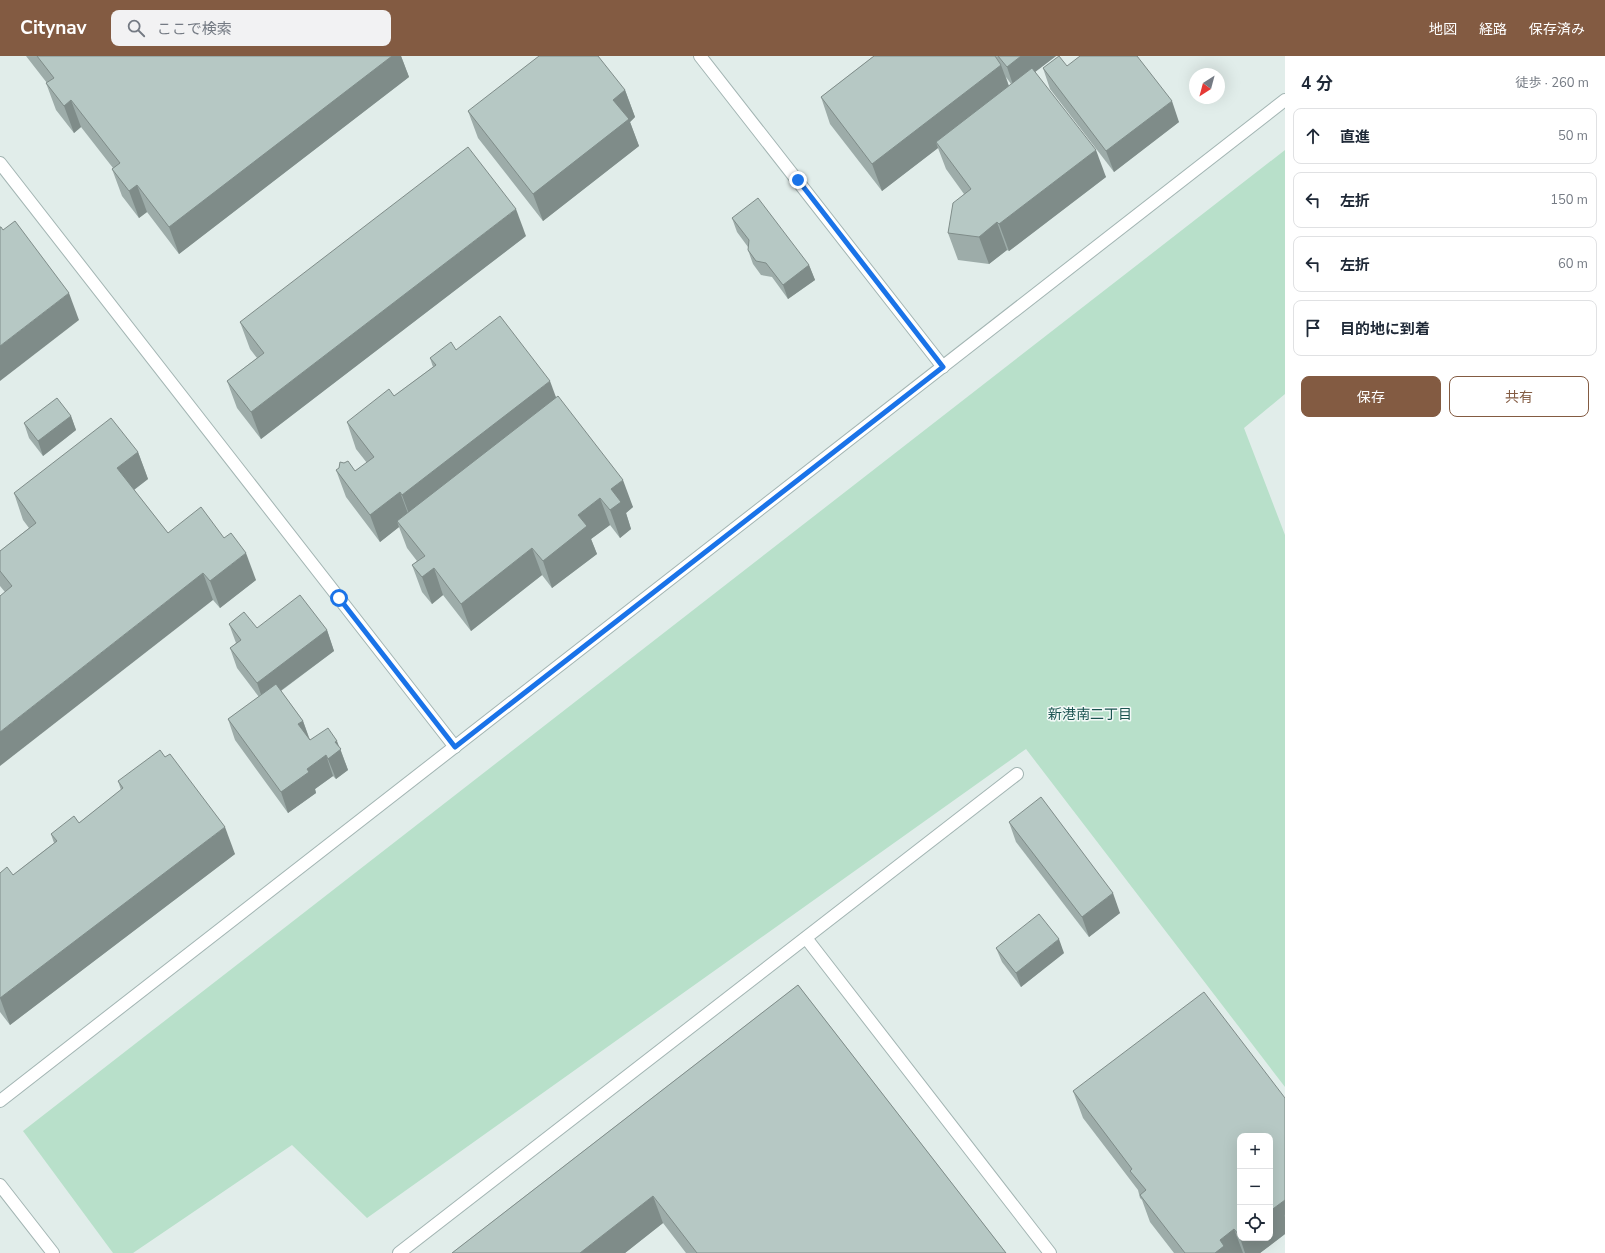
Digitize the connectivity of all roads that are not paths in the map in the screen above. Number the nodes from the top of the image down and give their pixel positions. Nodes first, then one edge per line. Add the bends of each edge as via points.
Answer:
1 (700, 56) edge
2 (1285, 100) edge
3 (0, 163) edge
4 (943, 367) junction
5 (455, 747) junction
6 (1017, 774) dead end
7 (806, 938) junction
8 (0, 1101) edge
9 (0, 1185) edge
10 (53, 1253) edge
11 (399, 1253) edge
12 (1050, 1253) edge

1 - 4 street
2 - 4 street
3 - 5 street
4 - 5 street
5 - 8 street
6 - 7 street
7 - 11 street
7 - 12 street
9 - 10 street

